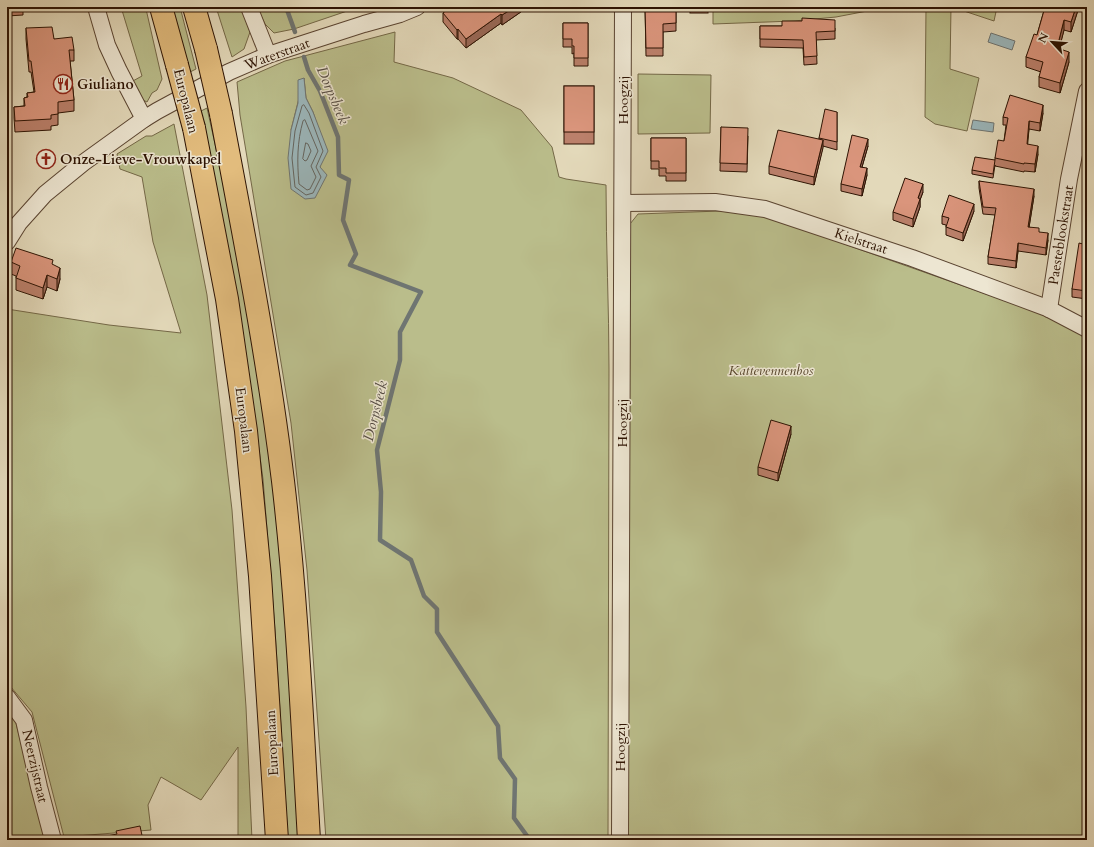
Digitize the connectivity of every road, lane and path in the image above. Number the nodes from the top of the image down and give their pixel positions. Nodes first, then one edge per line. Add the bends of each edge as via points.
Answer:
1 (96, 7) edge
2 (161, 7) edge
3 (194, 7) edge
4 (249, 7) edge
5 (417, 7) edge
6 (623, 7) edge
7 (268, 55) junction
8 (1087, 91) edge
9 (144, 119) junction
10 (623, 203) junction
11 (7, 242) edge
12 (1049, 309) junction
13 (1087, 329) edge
14 (7, 697) edge
15 (53, 840) edge
16 (277, 840) edge
17 (309, 840) edge
18 (620, 840) edge

1 - 9 street via 107,45
2 - 16 highway, Europalaan, bridge via 194,128 227,299 246,431 260,576
3 - 17 highway, bridge via 221,114 264,343 283,481 295,603
4 - 7 street
5 - 7 street, Waterstraat
6 - 10 street, Hoogzij
7 - 9 street, Waterstraat via 229,72
8 - 12 street, Paesteblookstraat via 1069,179
9 - 11 street via 45,194 19,223
10 - 12 street, Kielstraat via 715,202 765,209 912,258
10 - 18 street, Hoogzij
12 - 13 street, Kielstraat
14 - 15 street, Neerzijstraat via 24,720

